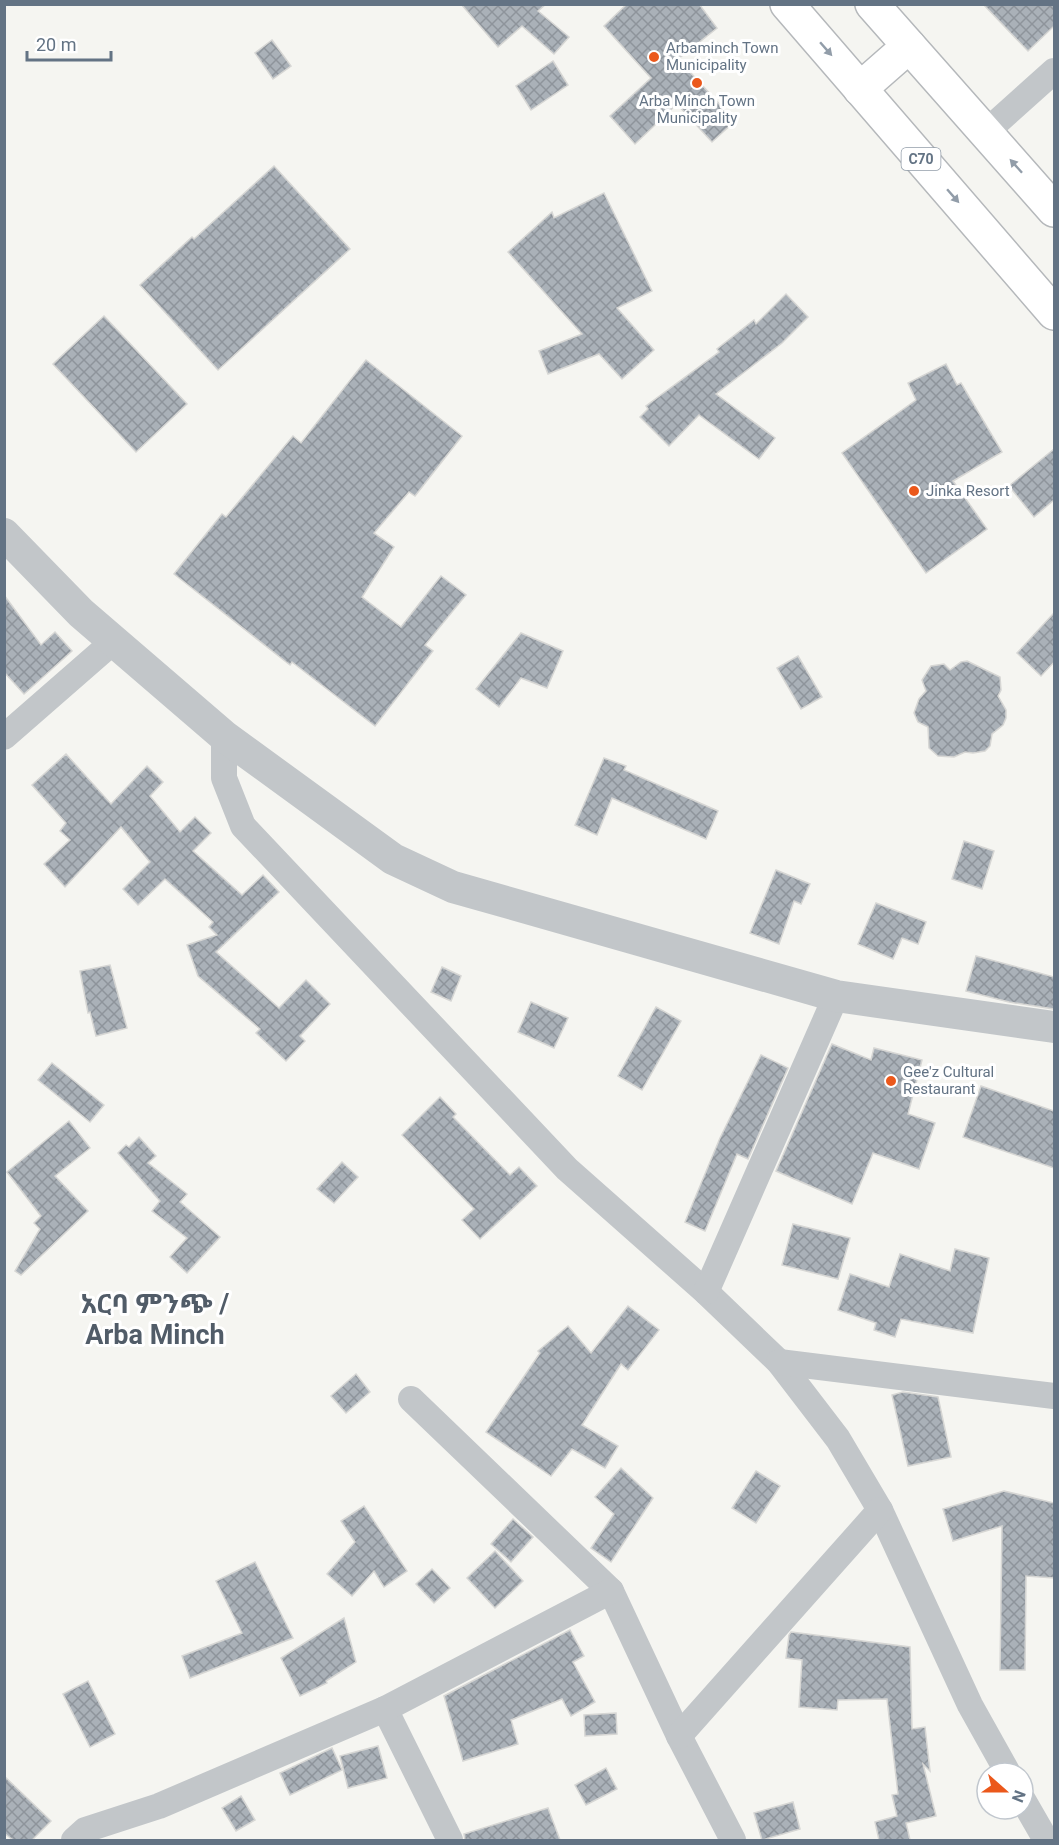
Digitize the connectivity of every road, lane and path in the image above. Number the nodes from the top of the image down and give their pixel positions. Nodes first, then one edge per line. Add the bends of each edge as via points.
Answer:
1 (787, 4) edge
2 (872, 4) edge
3 (909, 46) junction
4 (1054, 71) edge
5 (860, 89) junction
6 (986, 132) junction
7 (1054, 210) edge
8 (1054, 313) edge
9 (4, 534) edge
10 (114, 642) junction
11 (224, 736) junction
12 (4, 737) edge
13 (836, 996) junction
14 (1054, 1027) edge
15 (706, 1292) junction
16 (779, 1362) junction
17 (1054, 1396) edge
18 (411, 1399) dead end
19 (880, 1510) junction
20 (611, 1591) junction
21 (386, 1709) junction
22 (679, 1736) junction
23 (1001, 1761) edge
24 (1035, 1821) edge
25 (74, 1840) edge
26 (450, 1840) edge
27 (733, 1840) edge
28 (1046, 1840) edge

1 -> 5 highway, C70
2 - 3 highway
3 - 5 highway
3 - 6 highway
4 - 6 street
5 -> 8 highway, C70
7 -> 6 highway
9 - 10 street via 81,614
10 - 11 street
10 - 12 street
11 - 13 street via 393,859 453,887
11 - 15 street via 224,778 243,826 567,1169
13 - 14 street
13 - 15 street
15 - 16 street
16 - 17 street
16 - 19 street via 838,1439
18 - 20 street
19 - 22 street
19 - 23 street via 970,1705
20 - 21 street
20 - 22 street
21 - 25 street via 159,1806 86,1830
21 - 26 street
22 - 27 street
24 - 28 street

